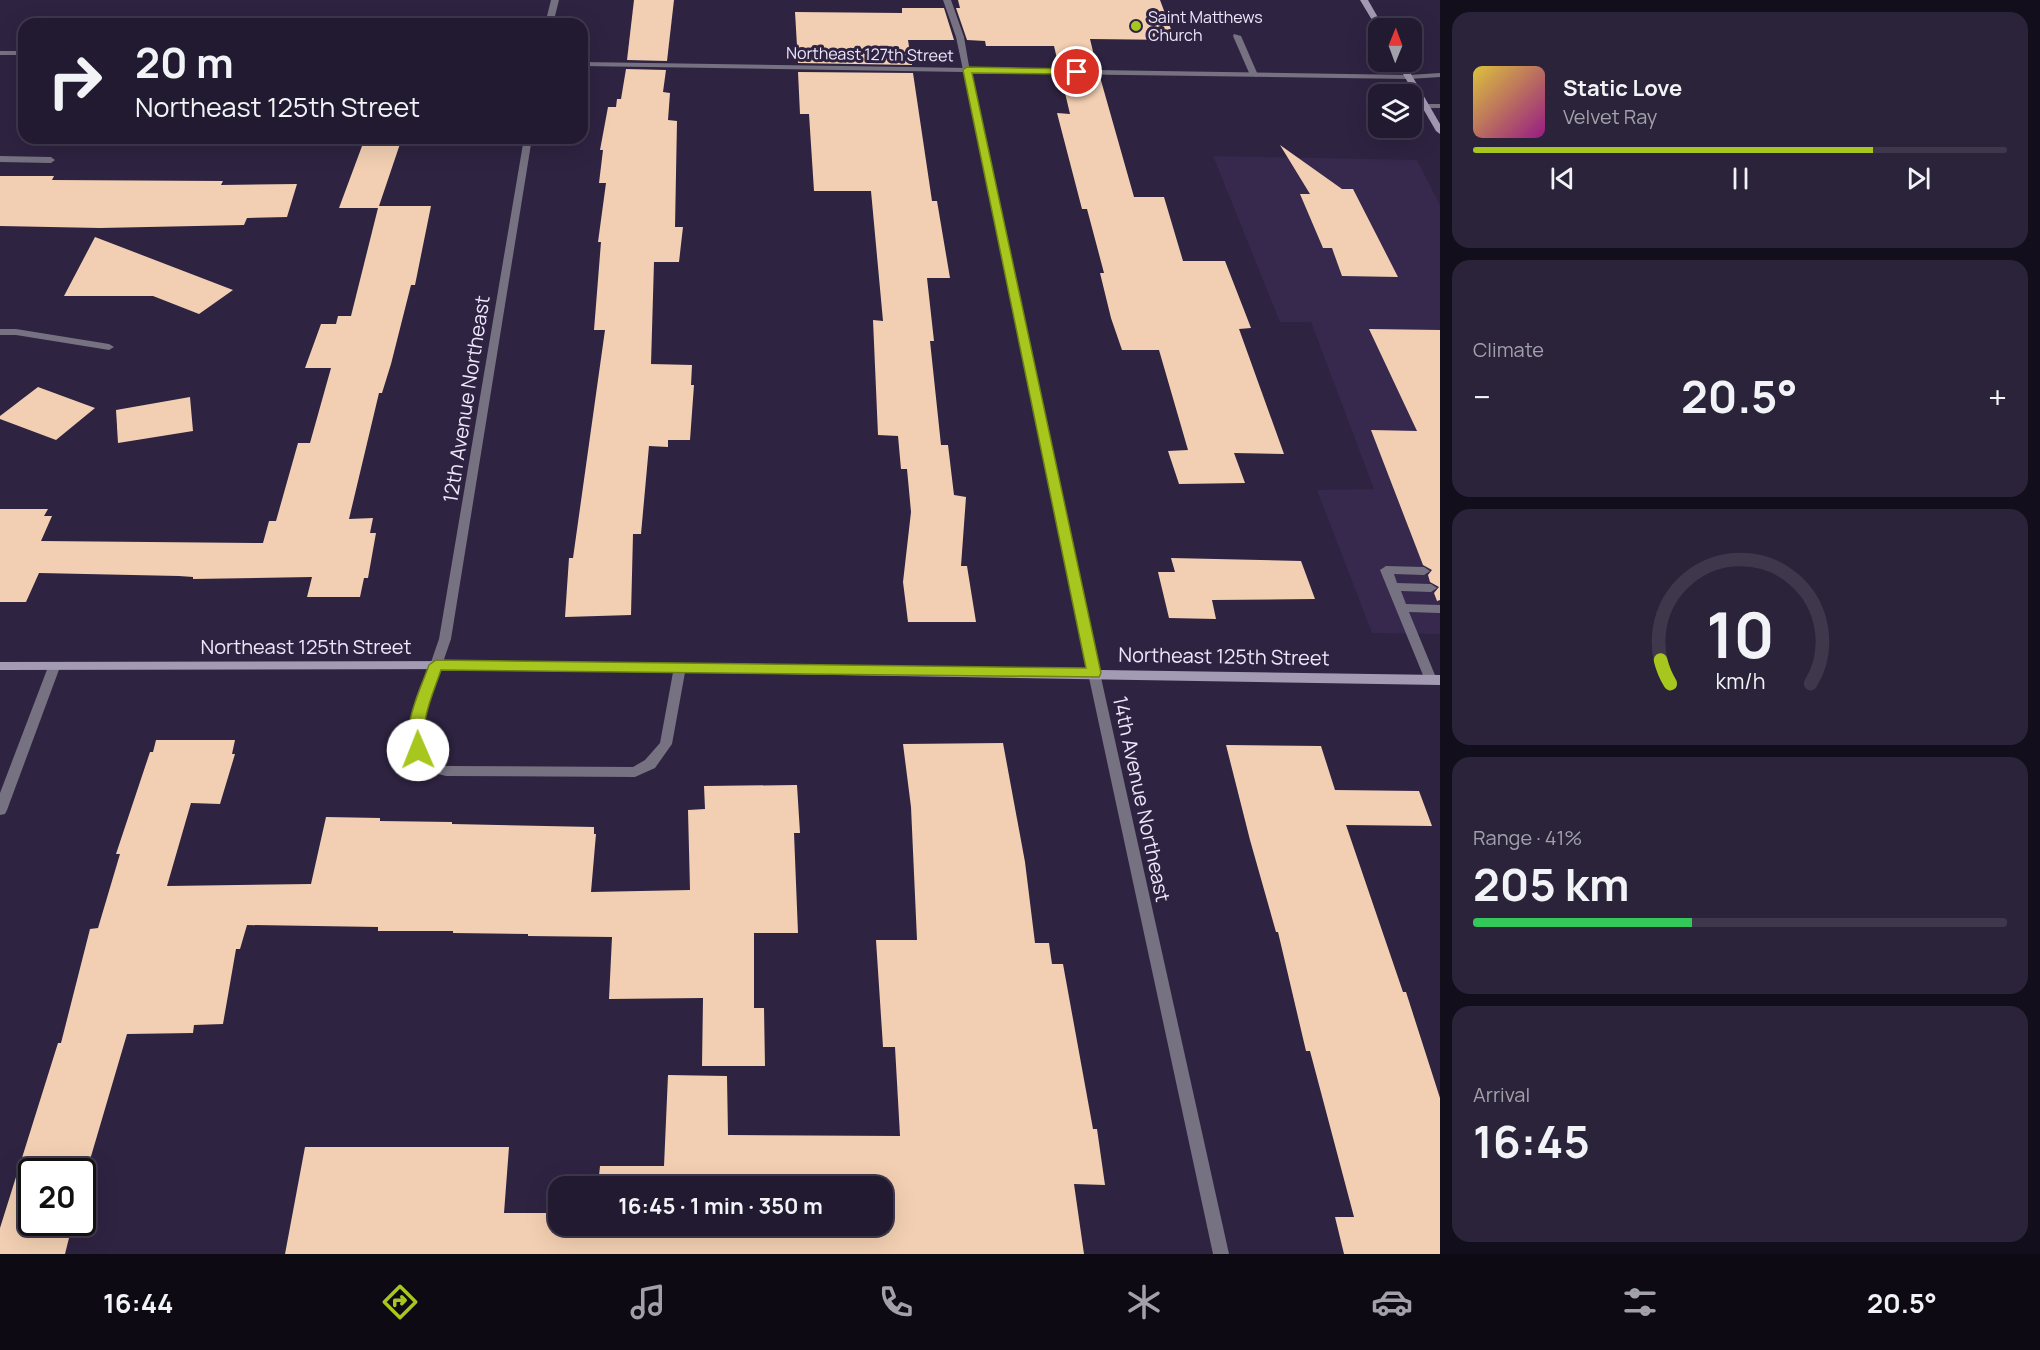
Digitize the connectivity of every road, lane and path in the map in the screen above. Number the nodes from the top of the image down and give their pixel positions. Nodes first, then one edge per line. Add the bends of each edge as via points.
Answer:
1 (555, 0) edge
2 (947, 0) edge
3 (1364, 0) edge
4 (550, 18) edge
5 (1375, 18) edge
6 (1237, 36) dead end
7 (0, 53) edge
8 (18, 53) edge
9 (588, 64) edge
10 (967, 70) junction
11 (1406, 72) edge
12 (1254, 75) junction
13 (1440, 75) edge
14 (1409, 77) junction
15 (1425, 106) junction
16 (1440, 106) edge
17 (1440, 131) edge
18 (527, 144) edge
19 (0, 159) edge
20 (51, 160) dead end
21 (0, 332) edge
22 (109, 347) dead end
23 (1424, 571) dead end
24 (1393, 587) junction
25 (1431, 588) dead end
26 (1403, 608) junction
27 (1438, 609) dead end
28 (436, 665) junction
29 (0, 666) edge
30 (54, 667) junction
31 (680, 668) junction
32 (1094, 673) junction
33 (1435, 680) edge
34 (0, 810) edge
35 (1221, 1254) edge

1 - 4 street
2 - 10 street, 14th Avenue Northeast
3 - 5 main road
6 - 12 street
7 - 8 street
9 - 10 street, Northeast 127th Street
10 - 12 street, Northeast 127th Street
10 - 32 street, 14th Avenue Northeast
11 - 14 main road
12 - 14 street, Northeast 127th Street
13 - 14 street, Northeast 127th Street
14 - 15 main road
15 - 16 street
15 - 17 main road
18 - 28 street, 12th Avenue Northeast via 445,639
19 - 20 street
21 - 22 street
23 - 24 street via 1386,570
24 - 25 street
24 - 26 street
26 - 27 street
26 - 33 street
28 - 30 main road, Northeast 125th Street
28 - 31 main road, Northeast 125th Street
28 - 31 street, 12th Avenue Northeast via 416,732 418,750 428,766 446,771 635,772 650,764 666,744
29 - 30 main road, Northeast 125th Street
30 - 34 street
31 - 32 main road, Northeast 125th Street
32 - 33 main road, Northeast 125th Street
32 - 35 street, 14th Avenue Northeast

